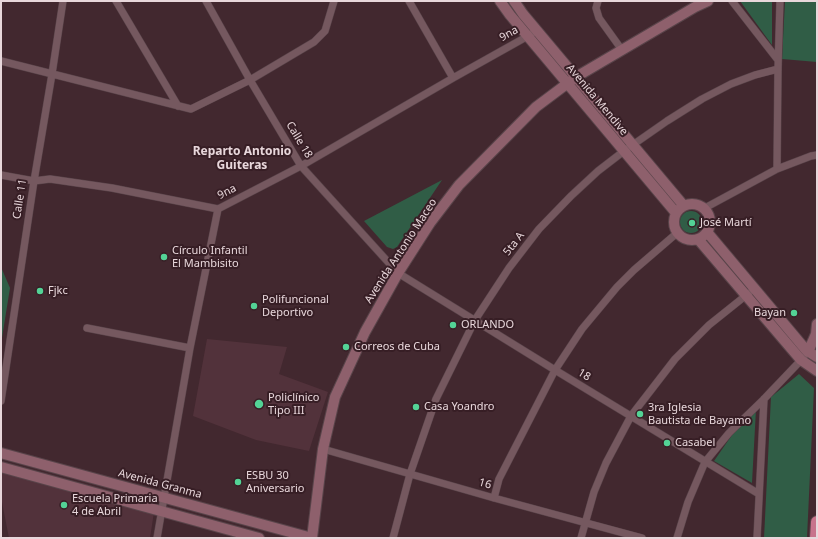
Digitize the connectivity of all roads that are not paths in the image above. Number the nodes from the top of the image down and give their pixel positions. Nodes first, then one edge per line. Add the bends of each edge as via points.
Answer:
1 (63, 1) edge
2 (116, 1) edge
3 (206, 1) edge
4 (334, 1) edge
5 (409, 1) edge
6 (500, 1) edge
7 (514, 1) edge
8 (598, 1) edge
9 (708, 1) edge
10 (732, 1) edge
11 (780, 1) edge
12 (537, 30) junction
13 (528, 36) junction
14 (622, 50) junction
15 (778, 60) junction
16 (1, 61) edge
17 (778, 69) junction
18 (52, 74) junction
19 (576, 77) junction
20 (453, 78) junction
21 (250, 80) junction
22 (567, 83) junction
23 (178, 106) junction
24 (628, 148) junction
25 (817, 154) edge
26 (301, 166) junction
27 (777, 169) junction
28 (1, 175) edge
29 (34, 181) junction
30 (218, 209) junction
31 (680, 209) junction
32 (704, 209) junction
33 (707, 232) junction
34 (677, 233) junction
35 (698, 239) junction
36 (398, 273) junction
37 (750, 292) junction
38 (475, 320) junction
39 (817, 324) edge
40 (87, 328) dead end
41 (190, 348) junction
42 (809, 356) edge
43 (554, 370) junction
44 (817, 371) edge
45 (764, 399) junction
46 (1, 401) edge
47 (631, 416) junction
48 (323, 449) junction
49 (1, 453) edge
50 (705, 462) junction
51 (1, 466) edge
52 (410, 474) junction
53 (759, 494) junction
54 (164, 498) junction
55 (494, 498) junction
56 (162, 511) junction
57 (817, 522) edge
58 (585, 523) junction
59 (157, 538) edge
60 (259, 538) edge
61 (312, 538) edge
62 (393, 538) edge
63 (581, 538) edge
64 (642, 538) edge
65 (676, 538) edge
66 (757, 538) edge
67 (816, 538) edge

1 - 18 street, Calle 11
2 - 23 street
3 - 21 street, Calle 18
4 - 21 street via 325,31 314,42
5 - 20 street
6 - 13 main road, Avenida Mendive
7 - 12 main road, Avenida Mendive
8 - 14 street via 596,8 599,18
9 - 14 main road, Avenida Antonio Maceo
10 - 15 street
11 - 15 street
12 - 13 street, 9na
12 - 19 main road, Avenida Mendive
13 - 20 street, 9na
13 - 22 main road, Avenida Mendive
14 - 19 main road, Avenida Antonio Maceo
15 - 17 street
16 - 18 street
17 - 24 street, 5ta A via 731,84 702,99
17 - 27 street
18 - 23 street
18 - 29 street, Calle 11
19 - 22 main road, Avenida Antonio Maceo
19 - 24 main road, Avenida Mendive
20 - 26 street, 9na
21 - 23 street via 191,109
21 - 26 street, Calle 18
22 - 24 main road, Avenida Mendive
22 - 36 main road, Avenida Antonio Maceo via 536,107 459,185 430,223
24 - 31 main road, Avenida Mendive
24 - 38 street, 5ta A via 598,171 539,230 509,268
25 - 27 street
26 - 30 street, 9na
26 - 36 street, Calle 18
27 - 32 street
28 - 29 street
29 - 30 street via 50,179 104,187
29 - 46 street, Calle 11
30 - 41 street, 9na
31 - 32 main road via 692,204
31 - 34 main road via 674,221
32 - 33 main road via 709,217
33 - 35 main road
33 - 37 main road
34 - 35 main road via 687,239
34 - 43 street via 616,287 582,329
35 - 37 main road
36 - 38 street, 18
36 - 48 main road, Avenida Antonio Maceo via 365,332 335,397
37 - 42 main road
37 - 47 street via 709,325 675,359
38 - 43 street, 18
38 - 52 street, 5ta A via 436,399
39 - 42 main road
40 - 41 street
41 - 54 street, 9na
42 - 44 main road
42 - 45 street
43 - 47 street, 18
43 - 55 street via 499,479
45 - 50 street via 729,433
45 - 53 street
47 - 50 street, 18
47 - 58 street via 606,463
48 - 52 street, 16
48 - 61 main road, Avenida Antonio Maceo
49 - 54 main road, Avenida Granma
50 - 53 street, 18
50 - 65 street
51 - 56 main road
52 - 55 street, 16
52 - 62 street, 5ta A
53 - 66 street
54 - 56 street, 9na
54 - 61 main road, Avenida Granma
55 - 58 street, 16
56 - 59 street, 9na
56 - 60 main road
57 - 67 highway
58 - 63 street
58 - 64 street, 16

